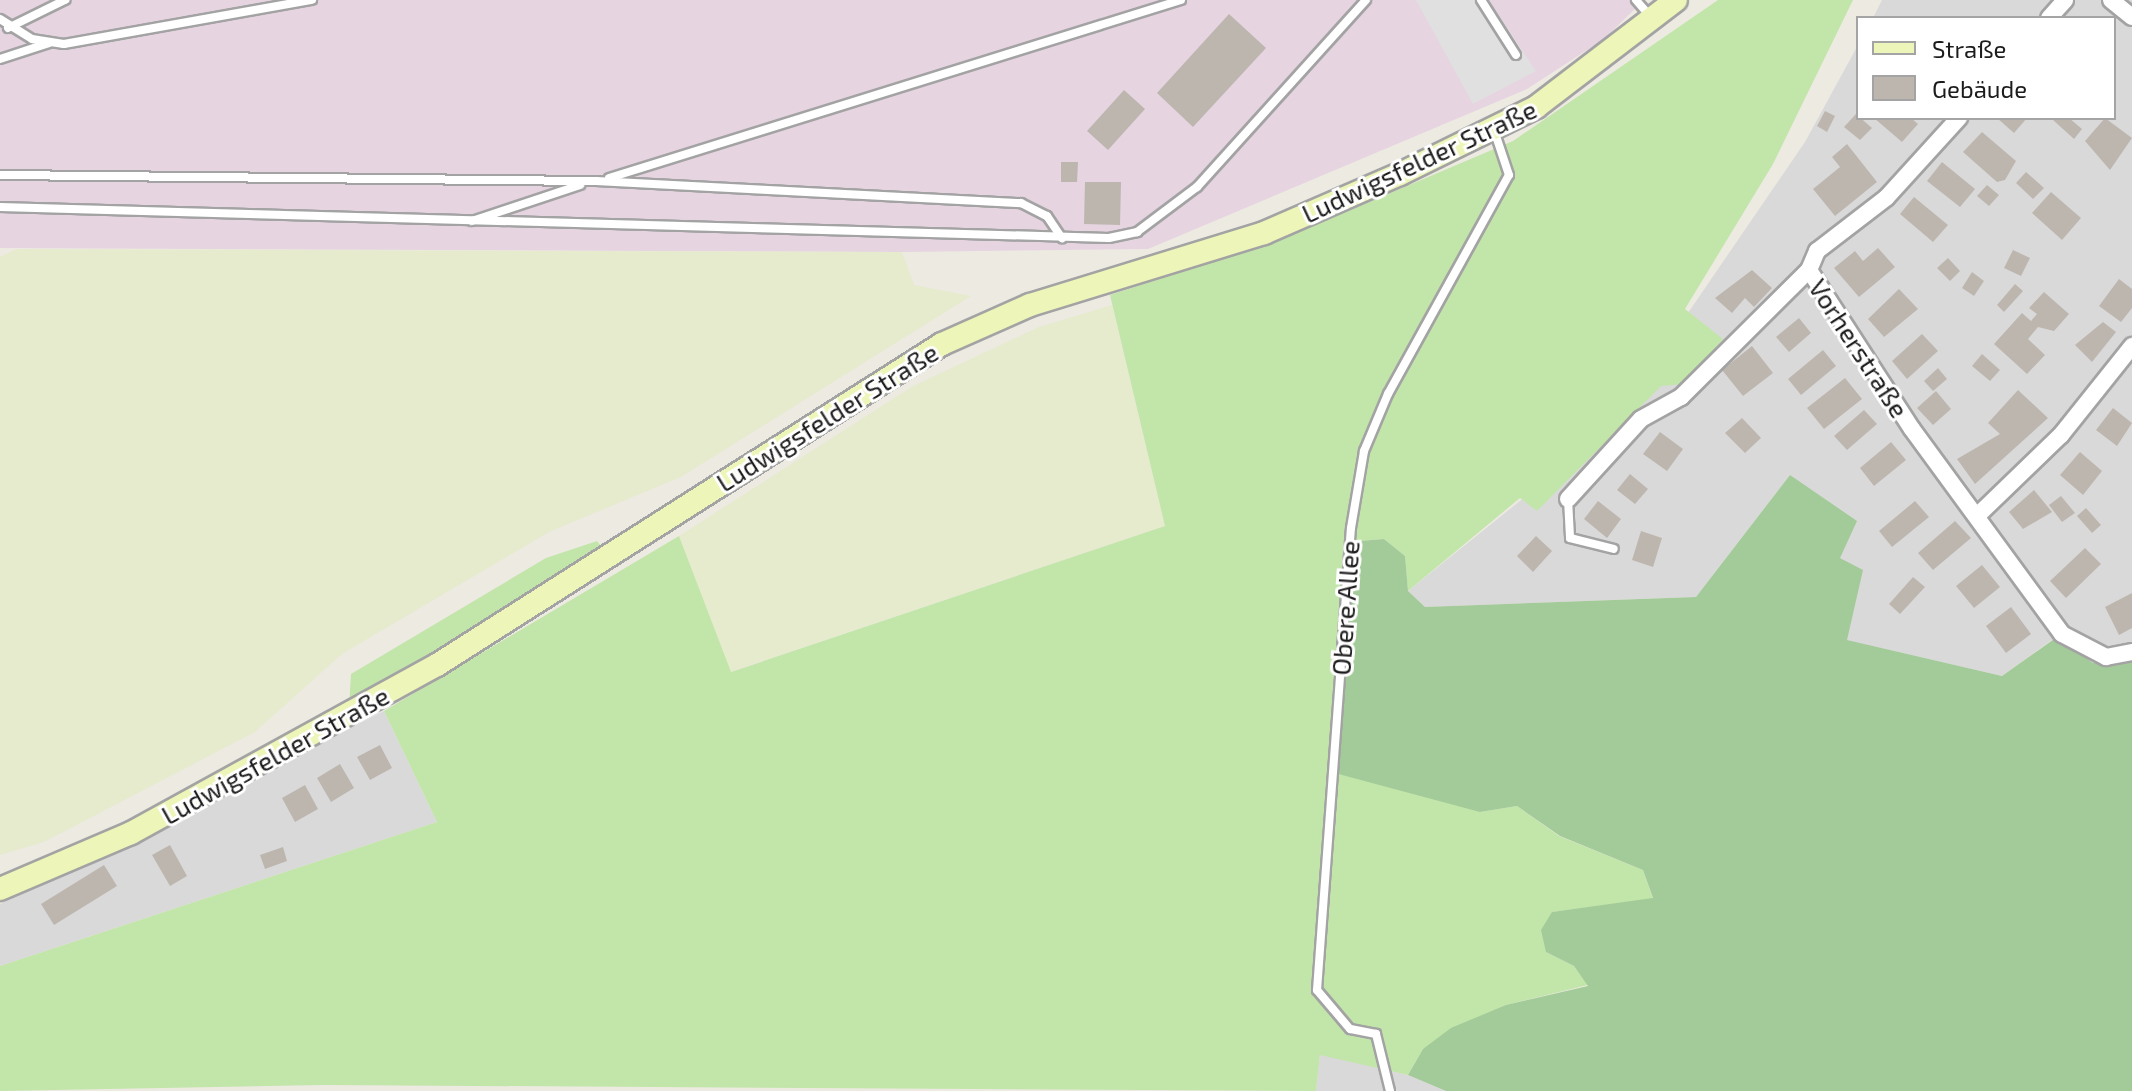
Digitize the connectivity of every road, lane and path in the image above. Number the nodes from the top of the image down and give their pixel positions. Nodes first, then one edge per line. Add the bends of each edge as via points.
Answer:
1 (65, 0) edge
2 (312, 0) edge
3 (1181, 0) edge
4 (1366, 0) edge
5 (1481, 0) edge
6 (1636, 0) edge
7 (1676, 0) edge
8 (2065, 0) edge
9 (2111, 0) edge
10 (2051, 16) edge
11 (2132, 17) edge
12 (0, 19) edge
13 (1653, 20) junction
14 (8, 28) junction
15 (51, 42) junction
16 (1516, 55) dead end
17 (0, 59) edge
18 (1957, 120) edge
19 (1494, 129) junction
20 (0, 175) edge
21 (596, 181) junction
22 (0, 207) edge
23 (463, 224) junction
24 (1062, 238) junction
25 (1809, 270) junction
26 (2132, 346) edge
27 (1568, 499) joint
28 (1977, 516) junction
29 (1614, 549) dead end
30 (2132, 652) edge
31 (0, 889) edge
32 (1390, 1091) edge

1 - 14 lane
2 - 15 lane
3 - 21 lane
4 - 24 lane via 1197,187 1137,232
5 - 16 lane
6 - 13 lane
7 - 13 street, Ludwigsfelder Straße
8 - 10 street
9 - 11 street
12 - 14 lane
13 - 19 street, Ludwigsfelder Straße via 1577,81
14 - 15 lane
15 - 17 lane
18 - 25 street via 1887,197 1817,251
19 - 31 street, Ludwigsfelder Straße via 1264,233 1030,305 942,344 384,696 131,833
19 - 32 lane, Obere Allee via 1509,175 1388,394 1364,451 1351,528 1317,990 1350,1029 1376,1034
20 - 21 lane
21 - 23 lane
21 - 24 lane via 1021,203 1047,216
22 - 23 lane
23 - 24 lane
25 - 27 street, Vorherstraße via 1681,397 1641,419
25 - 28 street, Vorherstraße
26 - 28 street via 2061,435
27 - 29 lane via 1570,538
28 - 30 street, Vorherstraße via 2062,634 2106,657

